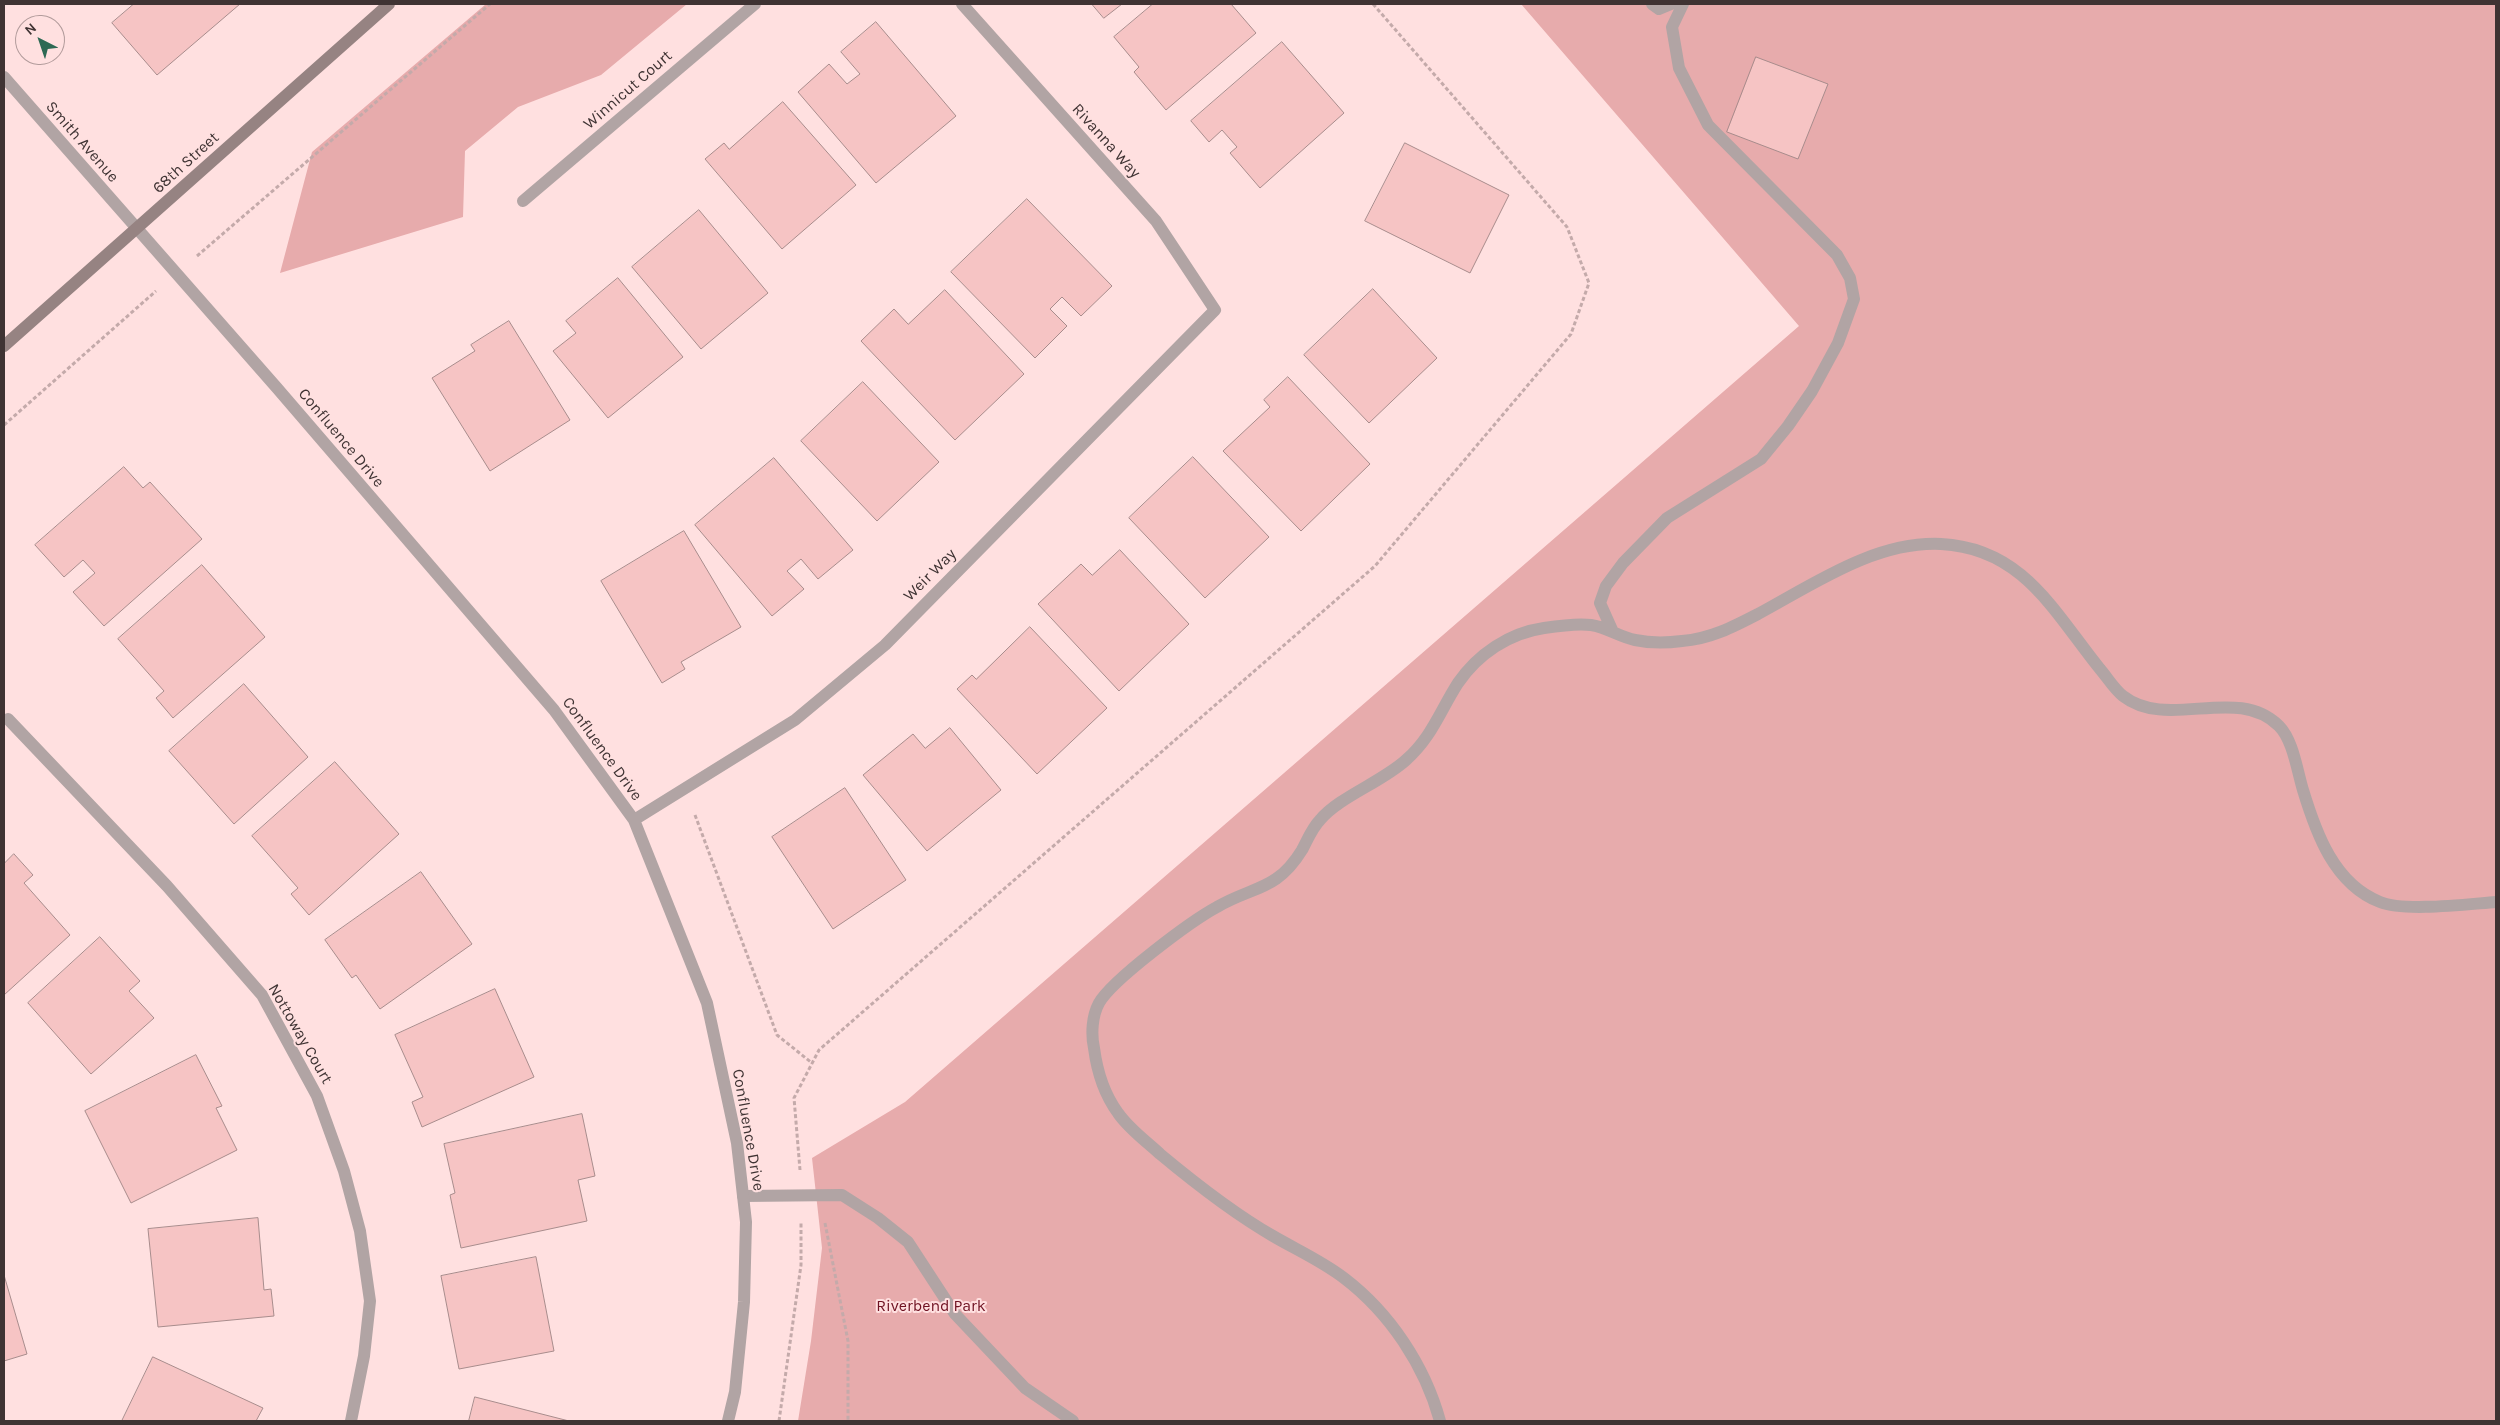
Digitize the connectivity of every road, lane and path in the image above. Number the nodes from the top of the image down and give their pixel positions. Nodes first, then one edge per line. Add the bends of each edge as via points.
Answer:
1 (389, 4) edge
2 (490, 4) edge
3 (755, 4) edge
4 (962, 4) edge
5 (1373, 4) edge
6 (1652, 4) edge
7 (1671, 4) edge
8 (1683, 4) edge
9 (4, 76) edge
10 (523, 202) dead end
11 (137, 229) junction
12 (176, 274) junction
13 (1214, 310) joint
14 (4, 346) edge
15 (4, 425) edge
16 (1613, 632) junction
17 (8, 719) dead end
18 (684, 789) junction
19 (634, 820) junction
20 (2496, 902) edge
21 (812, 1063) junction
22 (802, 1195) junction
23 (744, 1196) junction
24 (825, 1222) dead end
25 (351, 1421) edge
26 (728, 1421) edge
27 (779, 1421) edge
28 (848, 1421) edge
29 (1073, 1421) edge
30 (1440, 1421) edge

1 - 11 street, 68th Street
2 - 12 path
3 - 10 street, Winnicut Court
4 - 13 street, Rivanna Way via 1156,222
5 - 21 path via 1567,227 1589,283 1571,334 1376,566 819,1050
6 - 7 street via 1659,9
8 - 16 street via 1672,27 1679,68 1708,125 1838,255 1850,278 1854,299 1838,342 1812,391 1761,459 1667,518 1623,563 1606,586 1600,602
9 - 11 street, Smith Avenue
11 - 12 street, Confluence Drive
11 - 14 street, 68th Street
12 - 15 path
12 - 19 street, Confluence Drive via 554,710
13 - 18 street, Weir Way via 885,645 795,720
16 - 20 street via 1634,640 1668,642 1710,637 1851,564 1898,548 1938,544 1975,548 2002,559 2028,579 2123,696 2157,711 2240,708 2263,714 2284,730 2312,821 2332,862 2358,889 2384,904 2434,906
16 - 30 street via 1590,625 1540,628 1506,640 1483,654 1458,683 1429,736 1405,761 1320,818 1296,860 1276,882 1221,904 1186,926 1124,976 1101,999 1094,1018 1092,1040 1098,1072 1106,1094 1120,1116 1150,1145 1236,1213 1344,1278 1371,1302 1391,1326 1426,1380
17 - 25 street, Nottoway Court via 167,886 262,996 317,1096 344,1171 360,1231 370,1301 364,1356
18 - 19 street, Weir Way
18 - 21 path via 777,1035
19 - 23 street, Confluence Drive via 706,1003 737,1143
21 - 22 path via 794,1098
22 - 23 street
22 - 27 path via 801,1265
22 - 29 street via 842,1195 908,1242 955,1314 1025,1388
23 - 26 street, Confluence Drive via 744,1302
24 - 28 path via 848,1340

